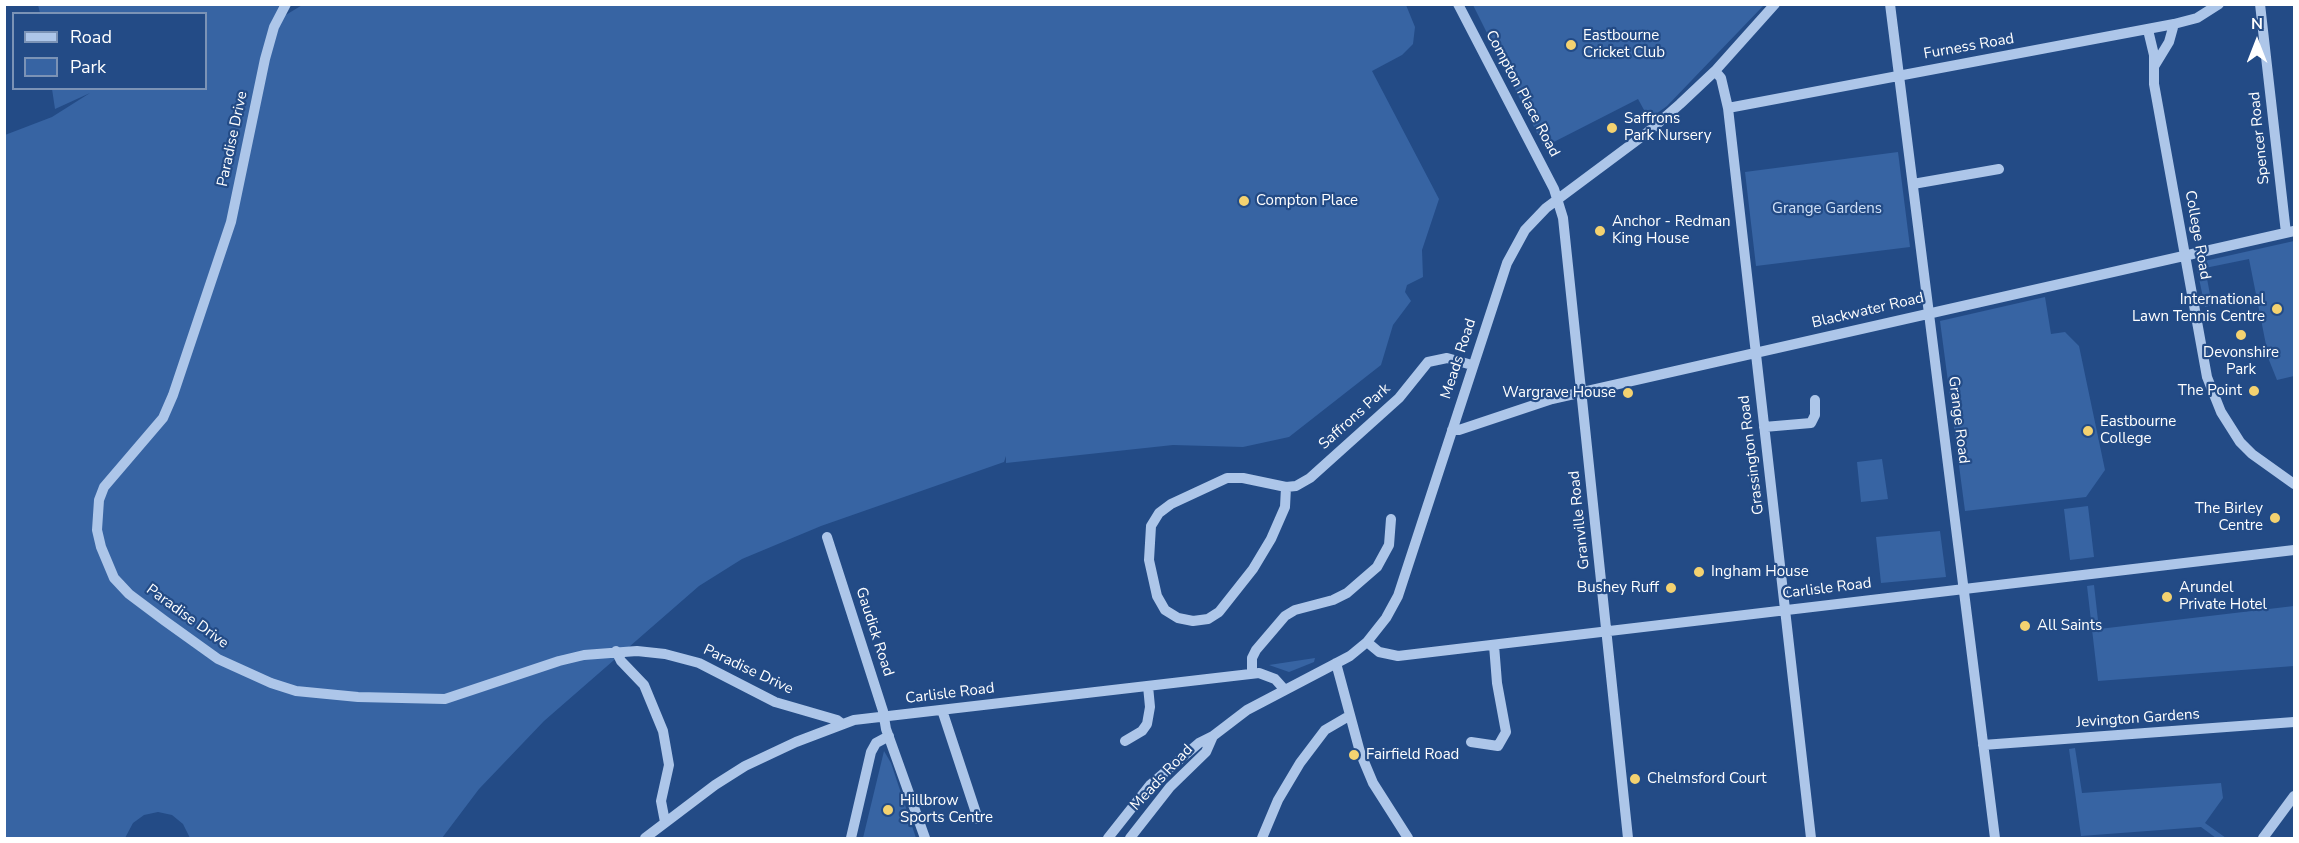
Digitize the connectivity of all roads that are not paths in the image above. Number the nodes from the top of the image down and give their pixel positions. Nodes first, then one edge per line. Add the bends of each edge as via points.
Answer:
1 (286, 4) edge
2 (1458, 4) edge
3 (1775, 4) edge
4 (1890, 4) edge
5 (2197, 4) edge
6 (2260, 4) edge
7 (2215, 6) edge
8 (2197, 18) junction
9 (2174, 24) junction
10 (2148, 30) junction
11 (2155, 65) junction
12 (1715, 71) junction
13 (1898, 76) junction
14 (1728, 108) junction
15 (1999, 169) dead end
16 (1913, 184) junction
17 (1558, 198) junction
18 (2290, 232) edge
19 (2186, 255) junction
20 (1929, 313) junction
21 (1755, 352) junction
22 (1472, 364) junction
23 (1582, 392) junction
24 (1815, 400) dead end
25 (1764, 427) junction
26 (1452, 430) junction
27 (2295, 484) edge
28 (1286, 488) junction
29 (1391, 519) dead end
30 (827, 537) dead end
31 (2295, 550) edge
32 (1964, 588) junction
33 (1785, 609) junction
34 (1606, 631) junction
35 (1367, 642) junction
36 (1494, 645) junction
37 (616, 651) junction
38 (1336, 663) junction
39 (1252, 673) junction
40 (1148, 686) junction
41 (1284, 689) junction
42 (942, 710) junction
43 (1349, 716) junction
44 (884, 717) junction
45 (2295, 722) edge
46 (842, 723) junction
47 (889, 736) junction
48 (1213, 736) junction
49 (1125, 741) dead end
50 (1471, 742) dead end
51 (1983, 745) junction
52 (2295, 796) edge
53 (978, 819) dead end
54 (665, 822) junction
55 (645, 838) edge
56 (851, 838) edge
57 (925, 838) edge
58 (1108, 838) edge
59 (1131, 838) edge
60 (1262, 838) edge
61 (1408, 838) edge
62 (1628, 838) edge
63 (1811, 838) edge
64 (1995, 838) edge
65 (2263, 838) edge

1 - 37 street, Paradise Drive via 274,27 265,59 231,222 177,384 163,418 104,487 99,500 97,530 114,578 129,594 218,658 296,691 445,699 559,661
2 - 17 street, Compton Place Road
3 - 12 street, Meads Road
4 - 13 street, Grange Road
5 - 8 street
6 - 18 street, Spencer Road
7 - 8 street, Furness Road
8 - 9 street, Furness Road
9 - 10 street, Furness Road
9 - 11 street via 2169,42
10 - 11 street, College Road
10 - 13 street, Furness Road
11 - 19 street, College Road via 2154,84
12 - 14 street, Grassington Road via 1721,78
12 - 17 street, Meads Road via 1648,132
13 - 14 street, Furness Road
13 - 16 street, Grange Road
14 - 21 street, Grassington Road
15 - 16 street
16 - 20 street, Grange Road
17 - 22 street, Meads Road via 1525,230 1507,263
17 - 23 street, Granville Road
18 - 19 street, Blackwater Road
19 - 20 street, Blackwater Road
19 - 27 street, College Road via 2203,360 2221,412 2252,454
20 - 21 street, Blackwater Road
20 - 32 street, Grange Road
21 - 23 street, Blackwater Road
21 - 25 street, Grassington Road
22 - 26 street, Meads Road
22 - 28 street, Saffrons Park via 1448,358 1428,362 1399,398 1310,478
23 - 26 street, Blackwater Road
23 - 34 street, Granville Road
24 - 25 street via 1811,423
25 - 33 street, Grassington Road
26 - 35 street, Meads Road via 1398,596
28 - 28 street via 1285,507 1271,539 1224,606 1200,621 1178,618 1165,610 1157,596 1149,560 1151,526 1159,513 1227,478
29 - 39 street via 1389,545 1377,567 1347,593 1285,616 1256,650
30 - 44 street, Gaudick Road
31 - 32 street, Carlisle Road
32 - 33 street, Carlisle Road
32 - 51 street, Grange Road
33 - 34 street, Carlisle Road
33 - 63 street, Grassington Road
34 - 36 street, Carlisle Road
34 - 62 street, Granville Road
35 - 36 street, Carlisle Road via 1379,652 1398,656
35 - 38 street, Meads Road
36 - 50 street via 1506,732 1498,746
37 - 46 street, Paradise Drive via 682,657 775,702
37 - 54 street via 644,685 663,731 669,765 661,810
38 - 41 street, Meads Road
38 - 43 street
39 - 40 street, Carlisle Road
39 - 41 street, Carlisle Road via 1269,675
40 - 42 street, Carlisle Road
40 - 49 street via 1147,724
41 - 48 street, Meads Road
42 - 44 street, Carlisle Road
42 - 53 street
43 - 60 street via 1324,730 1300,763
43 - 61 street via 1372,783
44 - 46 street, Carlisle Road
44 - 47 street, Gaudick Road
45 - 51 street, Jevington Gardens
46 - 54 street, Carlisle Road via 745,766
47 - 56 street via 876,743 871,752
47 - 57 street, Gaudick Road
48 - 58 street, Meads Road via 1199,743 1150,785
48 - 59 street, Meads Road via 1206,752 1170,787
51 - 64 street, Grange Road
52 - 65 street
54 - 55 street, Carlisle Road

